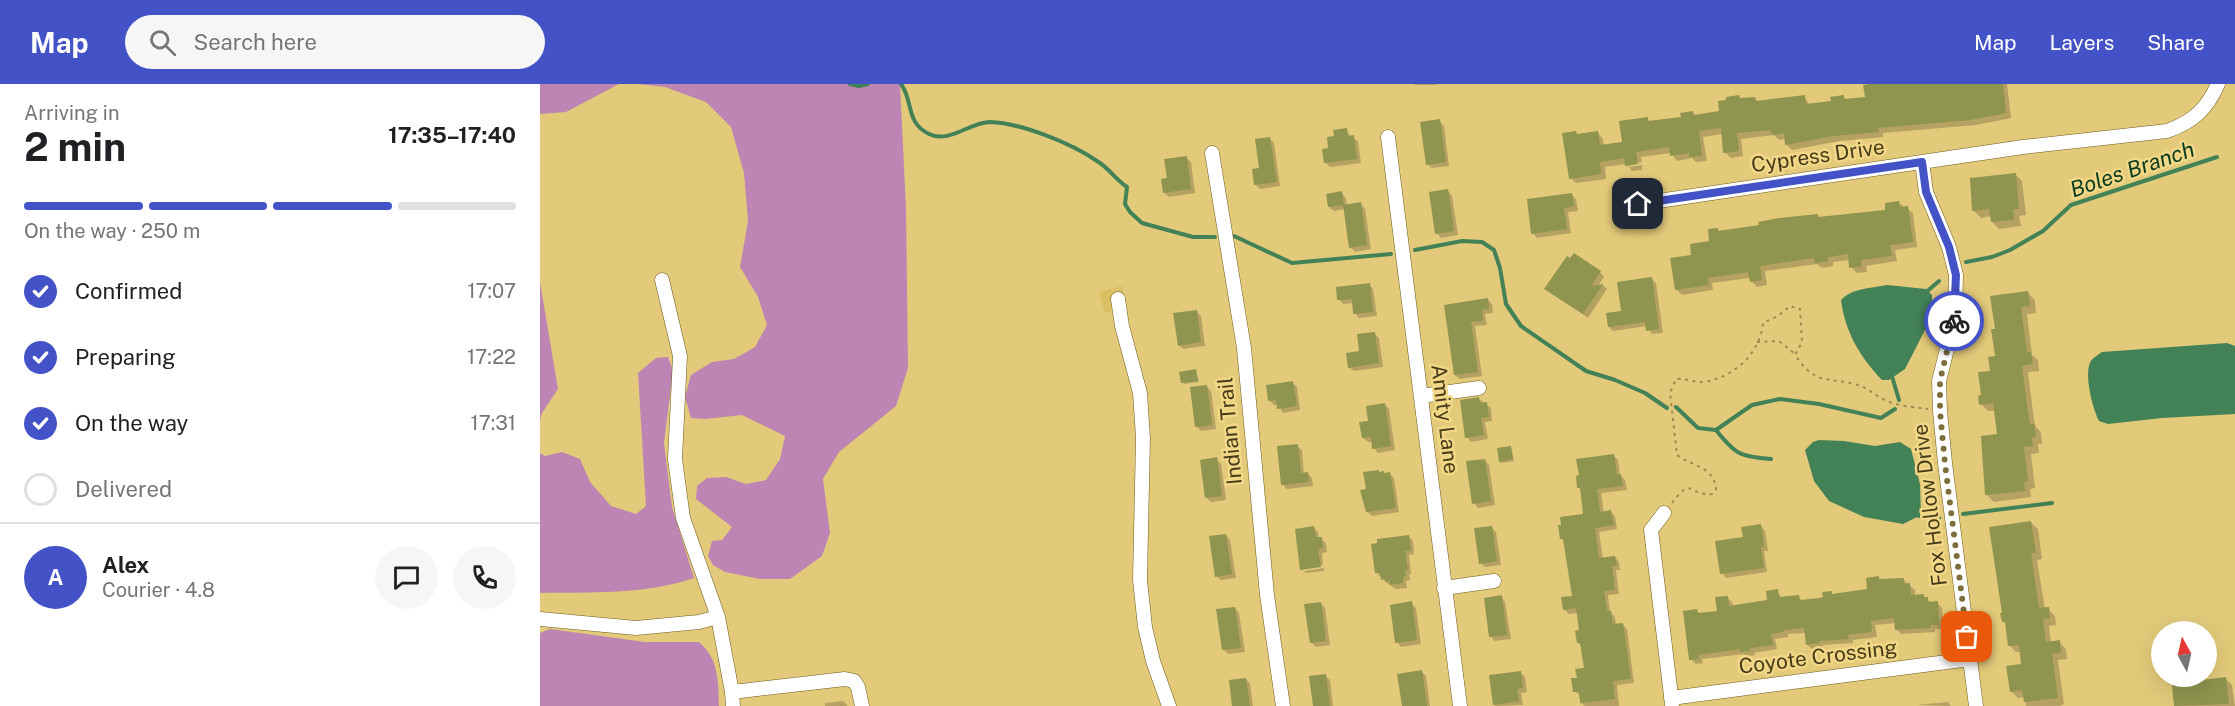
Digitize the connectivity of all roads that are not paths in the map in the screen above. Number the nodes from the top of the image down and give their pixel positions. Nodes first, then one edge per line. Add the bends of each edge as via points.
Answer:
1 (2218, 84) edge
2 (1388, 137) dead end
3 (1212, 153) dead end
4 (1922, 162) junction
5 (1629, 221) dead end
6 (662, 280) dead end
7 (1118, 299) dead end
8 (1479, 388) dead end
9 (1421, 396) junction
10 (1664, 513) road end
11 (1494, 581) dead end
12 (1444, 588) junction
13 (718, 617) junction
14 (540, 619) edge
15 (1970, 659) junction
16 (733, 699) edge
17 (1671, 702) edge
18 (862, 706) edge
19 (1169, 706) edge
20 (1283, 706) edge
21 (1460, 706) edge
22 (1976, 706) edge

1 - 4 street, Cypress Drive via 2199,114 2168,131
2 - 9 street, Amity Lane
3 - 20 street, Indian Trail via 1244,348 1267,595
4 - 5 street, Cypress Drive via 1638,204
4 - 15 street, Fox Hollow Drive via 1926,192 1956,275 1955,317 1940,381 1940,411
6 - 13 street via 680,356 675,459 683,518
7 - 19 street via 1140,393 1143,438 1140,580 1145,627
8 - 9 street
9 - 12 street, Amity Lane
10 - 17 street via 1651,530
11 - 12 street
12 - 21 street, Amity Lane
13 - 14 street via 636,628
13 - 16 street
15 - 17 street, Coyote Crossing
15 - 22 street, Fox Hollow Drive
16 - 18 street via 845,680 854,681 858,687

